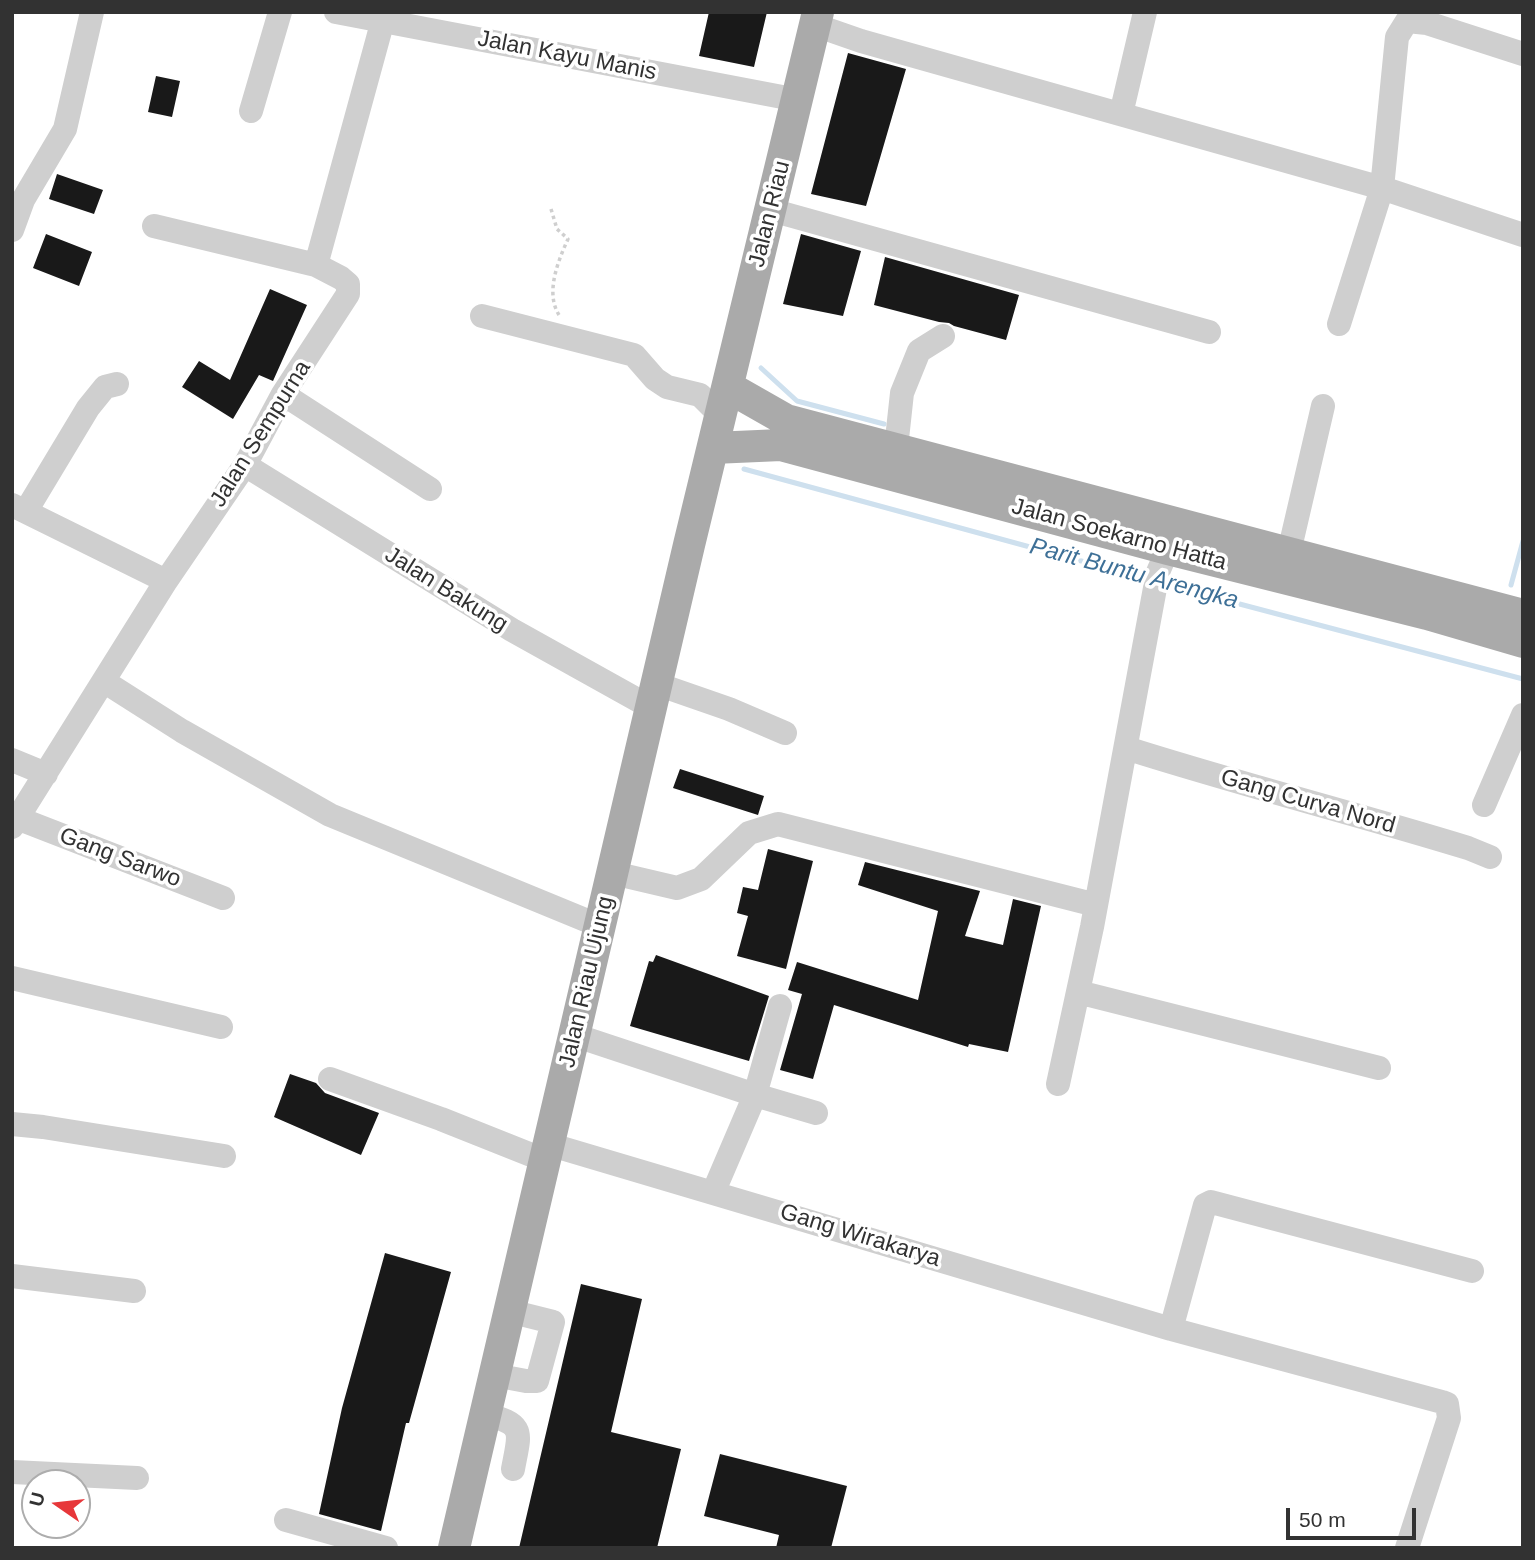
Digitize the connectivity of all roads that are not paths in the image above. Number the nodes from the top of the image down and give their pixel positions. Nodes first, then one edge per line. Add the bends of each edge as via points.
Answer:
1 (92, 12) edge
2 (280, 12) edge
3 (336, 12) edge
4 (1145, 12) edge
5 (817, 19) edge
6 (383, 20) junction
7 (1523, 54) edge
8 (798, 100) junction
9 (251, 111) dead end
10 (1121, 114) junction
11 (1382, 188) junction
12 (18, 198) edge
13 (771, 210) junction
14 (154, 226) dead end
15 (12, 230) edge
16 (1523, 235) edge
17 (316, 265) junction
18 (482, 316) dead end
19 (1339, 324) dead end
20 (1209, 332) dead end
21 (943, 336) dead end
22 (117, 384) dead end
23 (283, 394) junction
24 (724, 401) junction
25 (1324, 406) dead end
26 (713, 448) junction
27 (896, 448) junction
28 (245, 465) junction
29 (429, 489) dead end
30 (19, 508) edge
31 (1289, 552) junction
32 (1160, 572) junction
33 (166, 582) junction
34 (1523, 615) edge
35 (1523, 642) edge
36 (105, 681) junction
37 (654, 696) junction
38 (1523, 715) edge
39 (785, 733) dead end
40 (1126, 748) junction
41 (12, 760) edge
42 (46, 774) junction
43 (1484, 805) dead end
44 (15, 822) edge
45 (1490, 857) dead end
46 (613, 873) junction
47 (223, 898) dead end
48 (1096, 905) junction
49 (600, 926) junction
50 (12, 978) edge
51 (1078, 992) junction
52 (779, 1006) dead end
53 (221, 1027) dead end
54 (574, 1035) junction
55 (1379, 1068) dead end
56 (330, 1079) dead end
57 (1058, 1084) dead end
58 (755, 1095) junction
59 (816, 1113) dead end
60 (12, 1125) edge
61 (546, 1152) junction
62 (224, 1156) dead end
63 (713, 1193) junction
64 (1472, 1271) dead end
65 (12, 1276) edge
66 (134, 1291) dead end
67 (509, 1311) junction
68 (1171, 1329) junction
69 (494, 1375) junction
70 (485, 1414) junction
71 (513, 1469) dead end
72 (12, 1472) edge
73 (137, 1478) dead end
74 (286, 1520) dead end
75 (386, 1548) edge
76 (454, 1548) edge
77 (1407, 1548) edge

1 - 12 street via 65,130
2 - 9 street
3 - 6 street, Jalan Kayu Manis
4 - 10 street
5 - 8 main road, Jalan Riau
5 - 10 street via 861,41
6 - 8 street, Jalan Kayu Manis
6 - 17 street
7 - 11 street via 1427,23 1407,21 1397,37
8 - 13 main road, Jalan Riau
10 - 11 street
11 - 16 street
11 - 19 street
12 - 15 street
13 - 20 street
13 - 24 main road, Jalan Riau
14 - 17 street
17 - 23 street, Jalan Sempurna via 348,284 348,294
18 - 24 street via 635,355 667,387
21 - 27 street via 919,351 902,393
22 - 30 street via 105,387 88,408
23 - 28 street, Jalan Sempurna
23 - 29 street
24 - 26 main road, Jalan Riau Ujung
24 - 27 main road, Jalan Soekarno Hatta
25 - 31 street
26 - 32 main road, Jalan Soekarno Hatta via 781,445
26 - 37 main road, Jalan Riau Ujung
27 - 31 main road, Jalan Soekarno Hatta
28 - 33 street, Jalan Sempurna
28 - 37 street, Jalan Bakung via 512,630
30 - 33 street
31 - 34 main road, Jalan Soekarno Hatta
32 - 35 main road, Jalan Soekarno Hatta via 1427,614
32 - 40 street
33 - 36 street, Jalan Sempurna
36 - 42 street, Jalan Sempurna
36 - 49 street via 182,731 330,815
37 - 39 street, Jalan Bakung via 729,709
37 - 46 main road, Jalan Riau Ujung
38 - 43 street
40 - 45 street, Gang Curva Nord
40 - 48 street
41 - 42 street
42 - 44 street, Jalan Sempurna
44 - 47 street, Gang Sarwo
46 - 48 street via 677,888 701,879 749,833 778,824
46 - 49 main road, Jalan Riau Ujung
48 - 51 street
49 - 54 main road, Jalan Riau Ujung
50 - 53 street
51 - 55 street
51 - 57 street
52 - 58 street
54 - 58 street
54 - 61 main road, Jalan Riau Ujung
56 - 61 street, Gang Wirakarya
58 - 59 street
58 - 63 street
60 - 62 street
61 - 63 street, Gang Wirakarya
61 - 67 main road, Jalan Riau Ujung
63 - 68 street, Gang Wirakarya
64 - 68 street via 1211,1202 1205,1205
65 - 66 street
67 - 69 main road, Jalan Riau Ujung
67 - 69 street via 553,1322 537,1381
68 - 77 street, Gang Wirakarya via 1447,1404 1449,1418
69 - 70 main road, Jalan Riau Ujung
70 - 71 street via 515,1425 519,1437
70 - 76 main road, Jalan Riau Ujung
72 - 73 street
74 - 75 street

